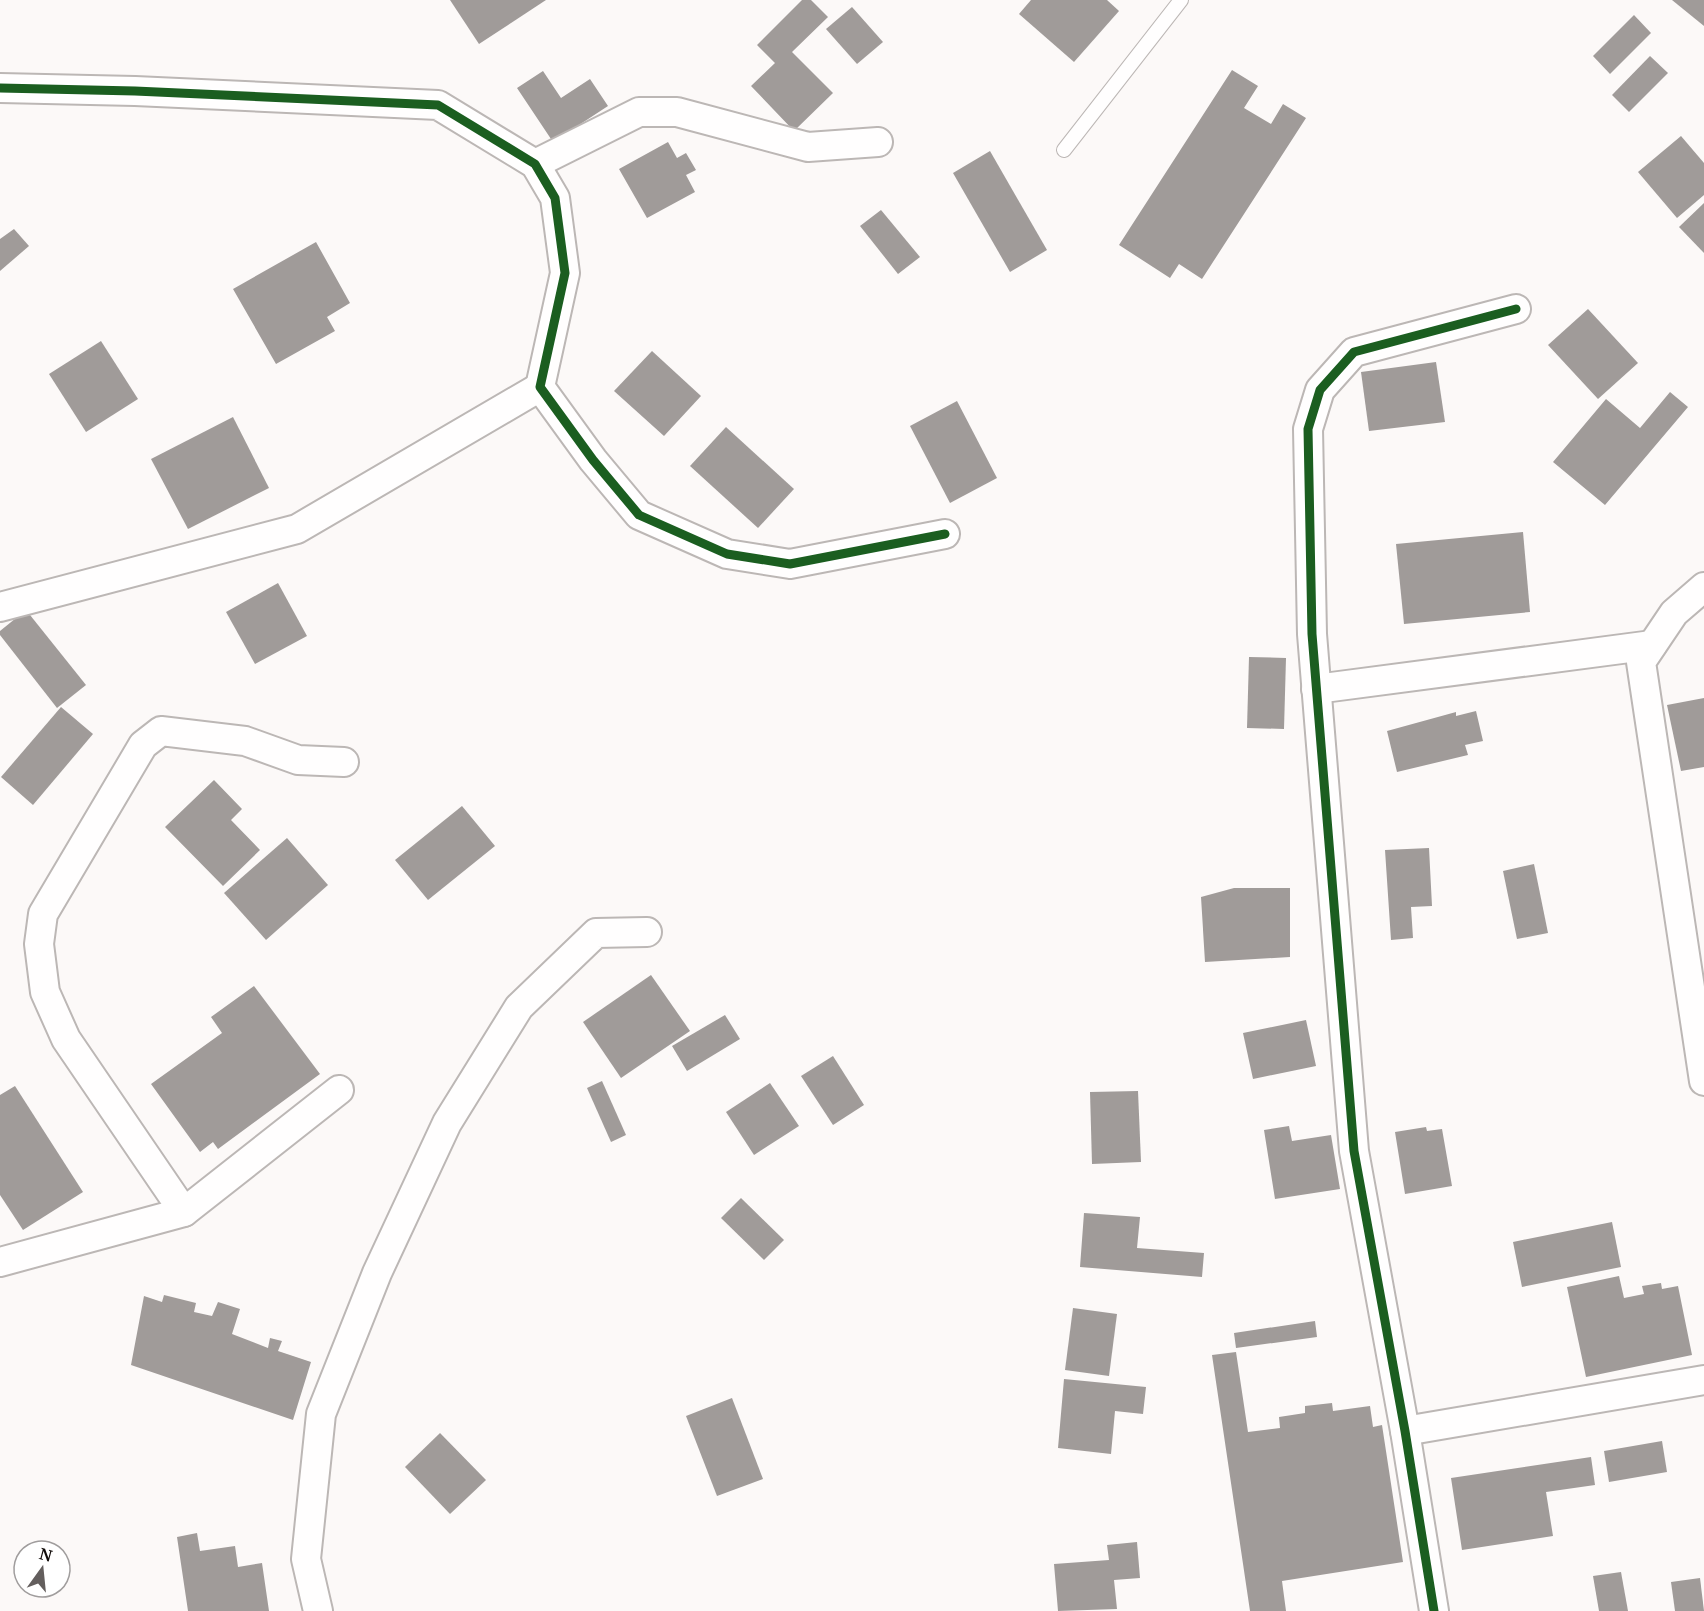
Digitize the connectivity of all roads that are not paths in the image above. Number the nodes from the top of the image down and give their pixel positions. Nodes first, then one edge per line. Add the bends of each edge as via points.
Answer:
1 (1181, 0) edge
2 (0, 88) edge
3 (878, 142) dead end
4 (1064, 150) dead end
5 (535, 164) junction
6 (1516, 309) dead end
7 (540, 387) junction
8 (945, 534) dead end
9 (1704, 587) edge
10 (0, 607) edge
11 (1652, 645) junction
12 (1316, 689) junction
13 (344, 762) dead end
14 (647, 932) dead end
15 (1704, 1081) edge
16 (339, 1090) dead end
17 (184, 1212) junction
18 (0, 1262) edge
19 (1704, 1380) edge
20 (1405, 1431) junction
21 (318, 1611) edge
22 (1434, 1611) edge

1 - 4 lane
2 - 5 street via 438,105
3 - 5 street via 808,147 677,112 639,112
5 - 7 street via 555,198 565,273
6 - 12 street via 1354,352 1320,390 1308,429
7 - 8 street via 639,515 727,554 790,564
7 - 10 street via 297,529
9 - 11 street via 1674,613
11 - 12 street
11 - 15 street via 1641,662
12 - 20 street via 1354,1151
13 - 17 street via 298,760 245,741 162,730 143,745 43,914 39,944 45,992 66,1039
14 - 21 street via 596,933 519,1007 447,1123 377,1274 321,1414 306,1559
16 - 17 street
17 - 18 street
19 - 20 street
20 - 22 street

